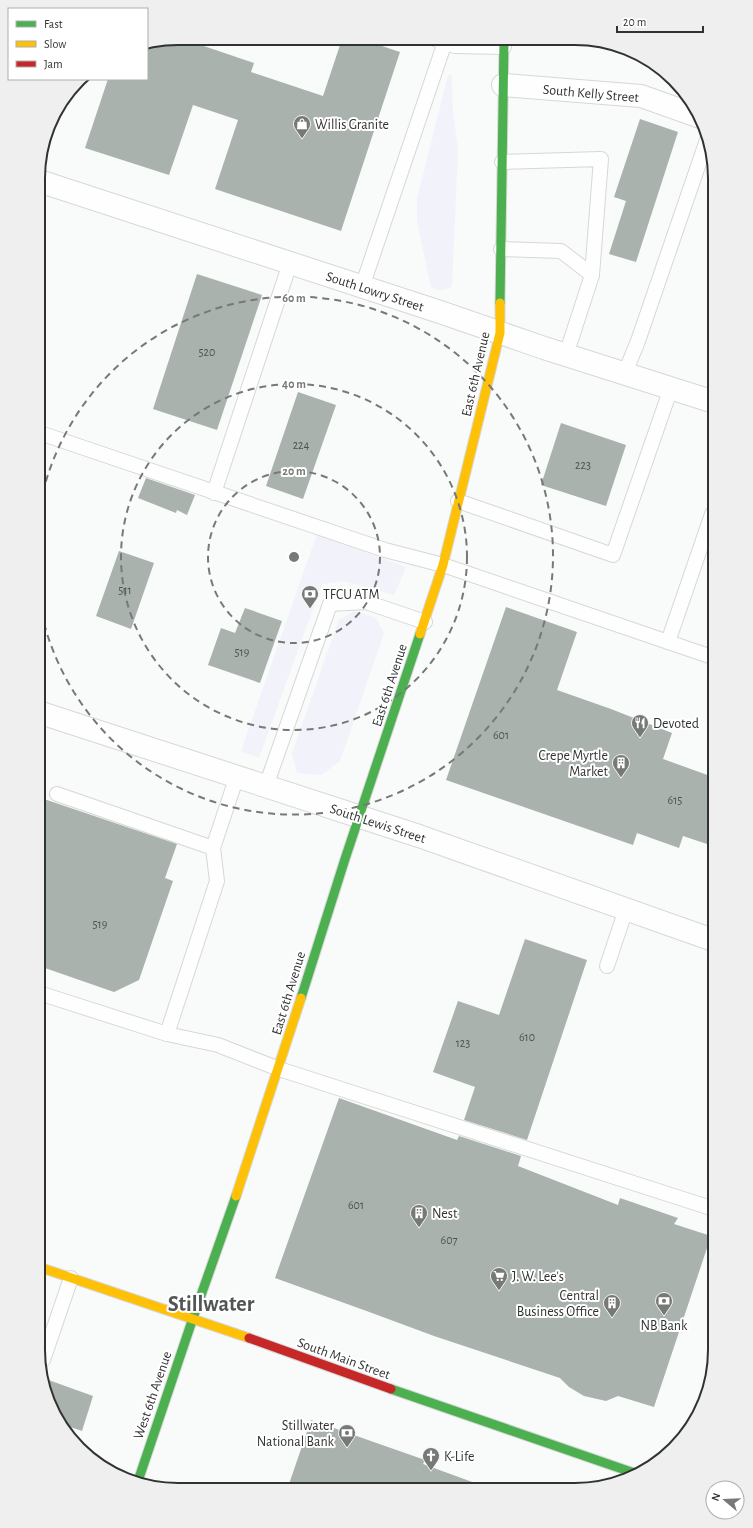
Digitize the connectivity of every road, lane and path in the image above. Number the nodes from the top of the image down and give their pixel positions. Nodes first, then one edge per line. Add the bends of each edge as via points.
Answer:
1 (439, 45) edge
2 (452, 45) edge
3 (471, 45) edge
4 (504, 45) edge
5 (503, 85) junction
6 (691, 114) edge
7 (704, 148) edge
8 (502, 162) junction
9 (45, 183) edge
10 (501, 249) junction
11 (290, 263) junction
12 (592, 275) junction
13 (362, 287) junction
14 (500, 333) junction
15 (566, 355) junction
16 (625, 374) junction
17 (671, 388) junction
18 (708, 400) edge
19 (45, 435) edge
20 (214, 492) junction
21 (458, 501) junction
22 (708, 526) edge
23 (443, 565) junction
24 (425, 622) junction
25 (668, 642) junction
26 (708, 656) edge
27 (45, 713) edge
28 (237, 776) junction
29 (266, 786) junction
30 (57, 794) dead end
31 (360, 817) junction
32 (213, 848) junction
33 (626, 910) junction
34 (708, 938) edge
35 (607, 966) dead end
36 (45, 995) edge
37 (167, 1034) junction
38 (279, 1069) junction
39 (708, 1207) edge
40 (45, 1269) edge
41 (71, 1278) junction
42 (193, 1318) junction
43 (45, 1354) edge
44 (629, 1471) edge
45 (135, 1476) edge

1 - 13 lane
2 - 3 lane
4 - 5 main road, East 6th Avenue
5 - 6 street, South Kelly Street via 641,96
5 - 8 main road, East 6th Avenue
7 - 16 lane
8 - 10 main road, East 6th Avenue
8 - 12 lane via 601,159
9 - 11 street, South Lowry Street
10 - 12 lane via 561,251
10 - 14 main road, East 6th Avenue
11 - 13 street, South Lowry Street
11 - 20 lane
12 - 15 lane
13 - 14 street, South Lowry Street
14 - 15 street, South Lowry Street
14 - 21 main road, East 6th Avenue
15 - 16 street, South Lowry Street
16 - 17 street, South Lowry Street
17 - 18 street, South Lowry Street
17 - 21 lane via 613,555
19 - 20 lane
20 - 23 lane via 385,550
21 - 23 main road, East 6th Avenue
22 - 25 lane
23 - 24 main road, East 6th Avenue
23 - 25 lane
24 - 29 lane via 366,602 330,604
24 - 31 main road, East 6th Avenue
25 - 26 lane
27 - 28 street, South Lewis Street
28 - 29 street, South Lewis Street
28 - 32 lane
29 - 31 street, South Lewis Street
30 - 32 lane
31 - 33 street, South Lewis Street
31 - 38 main road, East 6th Avenue
32 - 37 lane via 217,881
33 - 34 street, South Lewis Street
33 - 35 lane
36 - 37 lane
37 - 38 lane via 218,1045
38 - 39 lane
38 - 42 main road, East 6th Avenue
40 - 41 main road, South Main Street
41 - 42 main road, South Main Street
41 - 43 lane
42 - 44 main road, South Main Street
42 - 45 main road, West 6th Avenue

